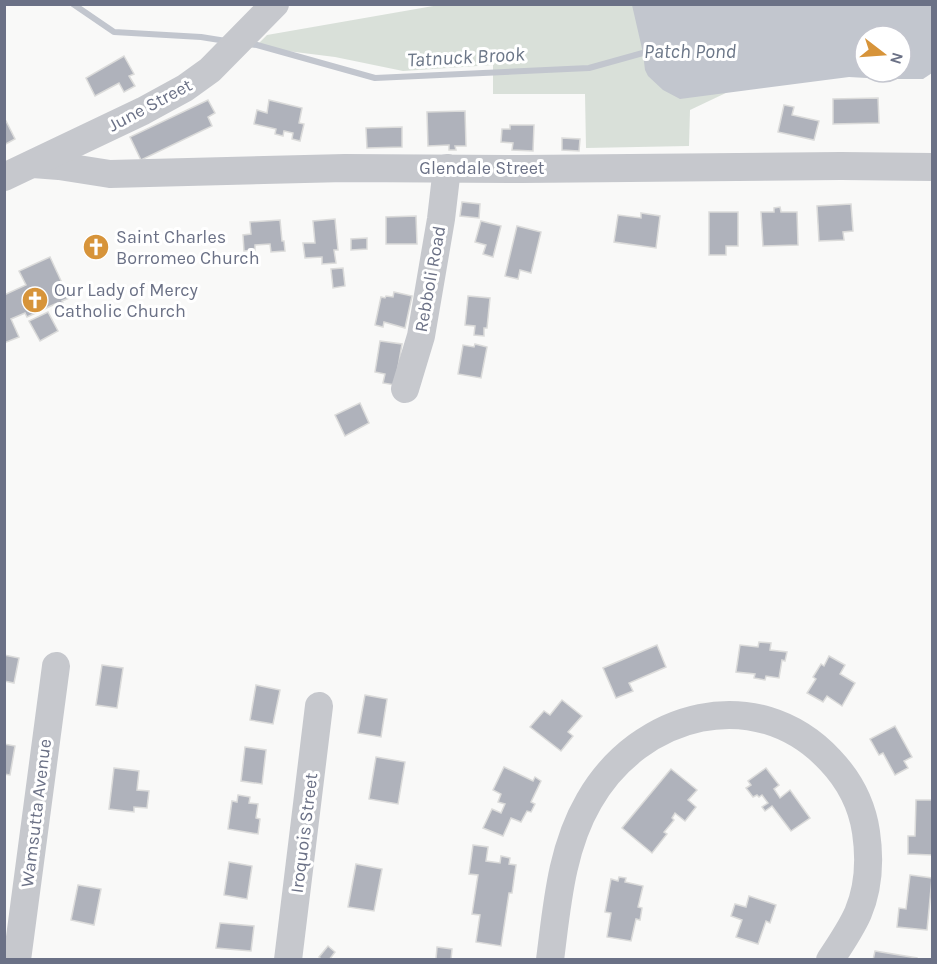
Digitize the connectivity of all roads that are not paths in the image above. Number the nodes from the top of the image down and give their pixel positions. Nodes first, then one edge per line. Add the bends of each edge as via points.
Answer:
1 (267, 12) edge
2 (33, 164) junction
3 (933, 167) edge
4 (447, 168) junction
5 (4, 177) edge
6 (405, 389) dead end
7 (56, 666) dead end
8 (319, 706) dead end
9 (17, 960) edge
10 (288, 960) edge
11 (550, 960) edge
12 (830, 960) edge

1 - 2 street, June Street via 210,70 185,88
2 - 4 street, Glendale Street via 110,174
2 - 5 street, June Street
3 - 4 street, Glendale Street
4 - 6 street, Rebboli Road via 421,336
7 - 9 street, Wamsutta Avenue
8 - 10 street, Iroquois Street
11 - 12 street via 570,843 602,781 632,750 661,731 694,719 728,715 779,725 823,752 845,779 861,810 868,844 868,877 858,912

